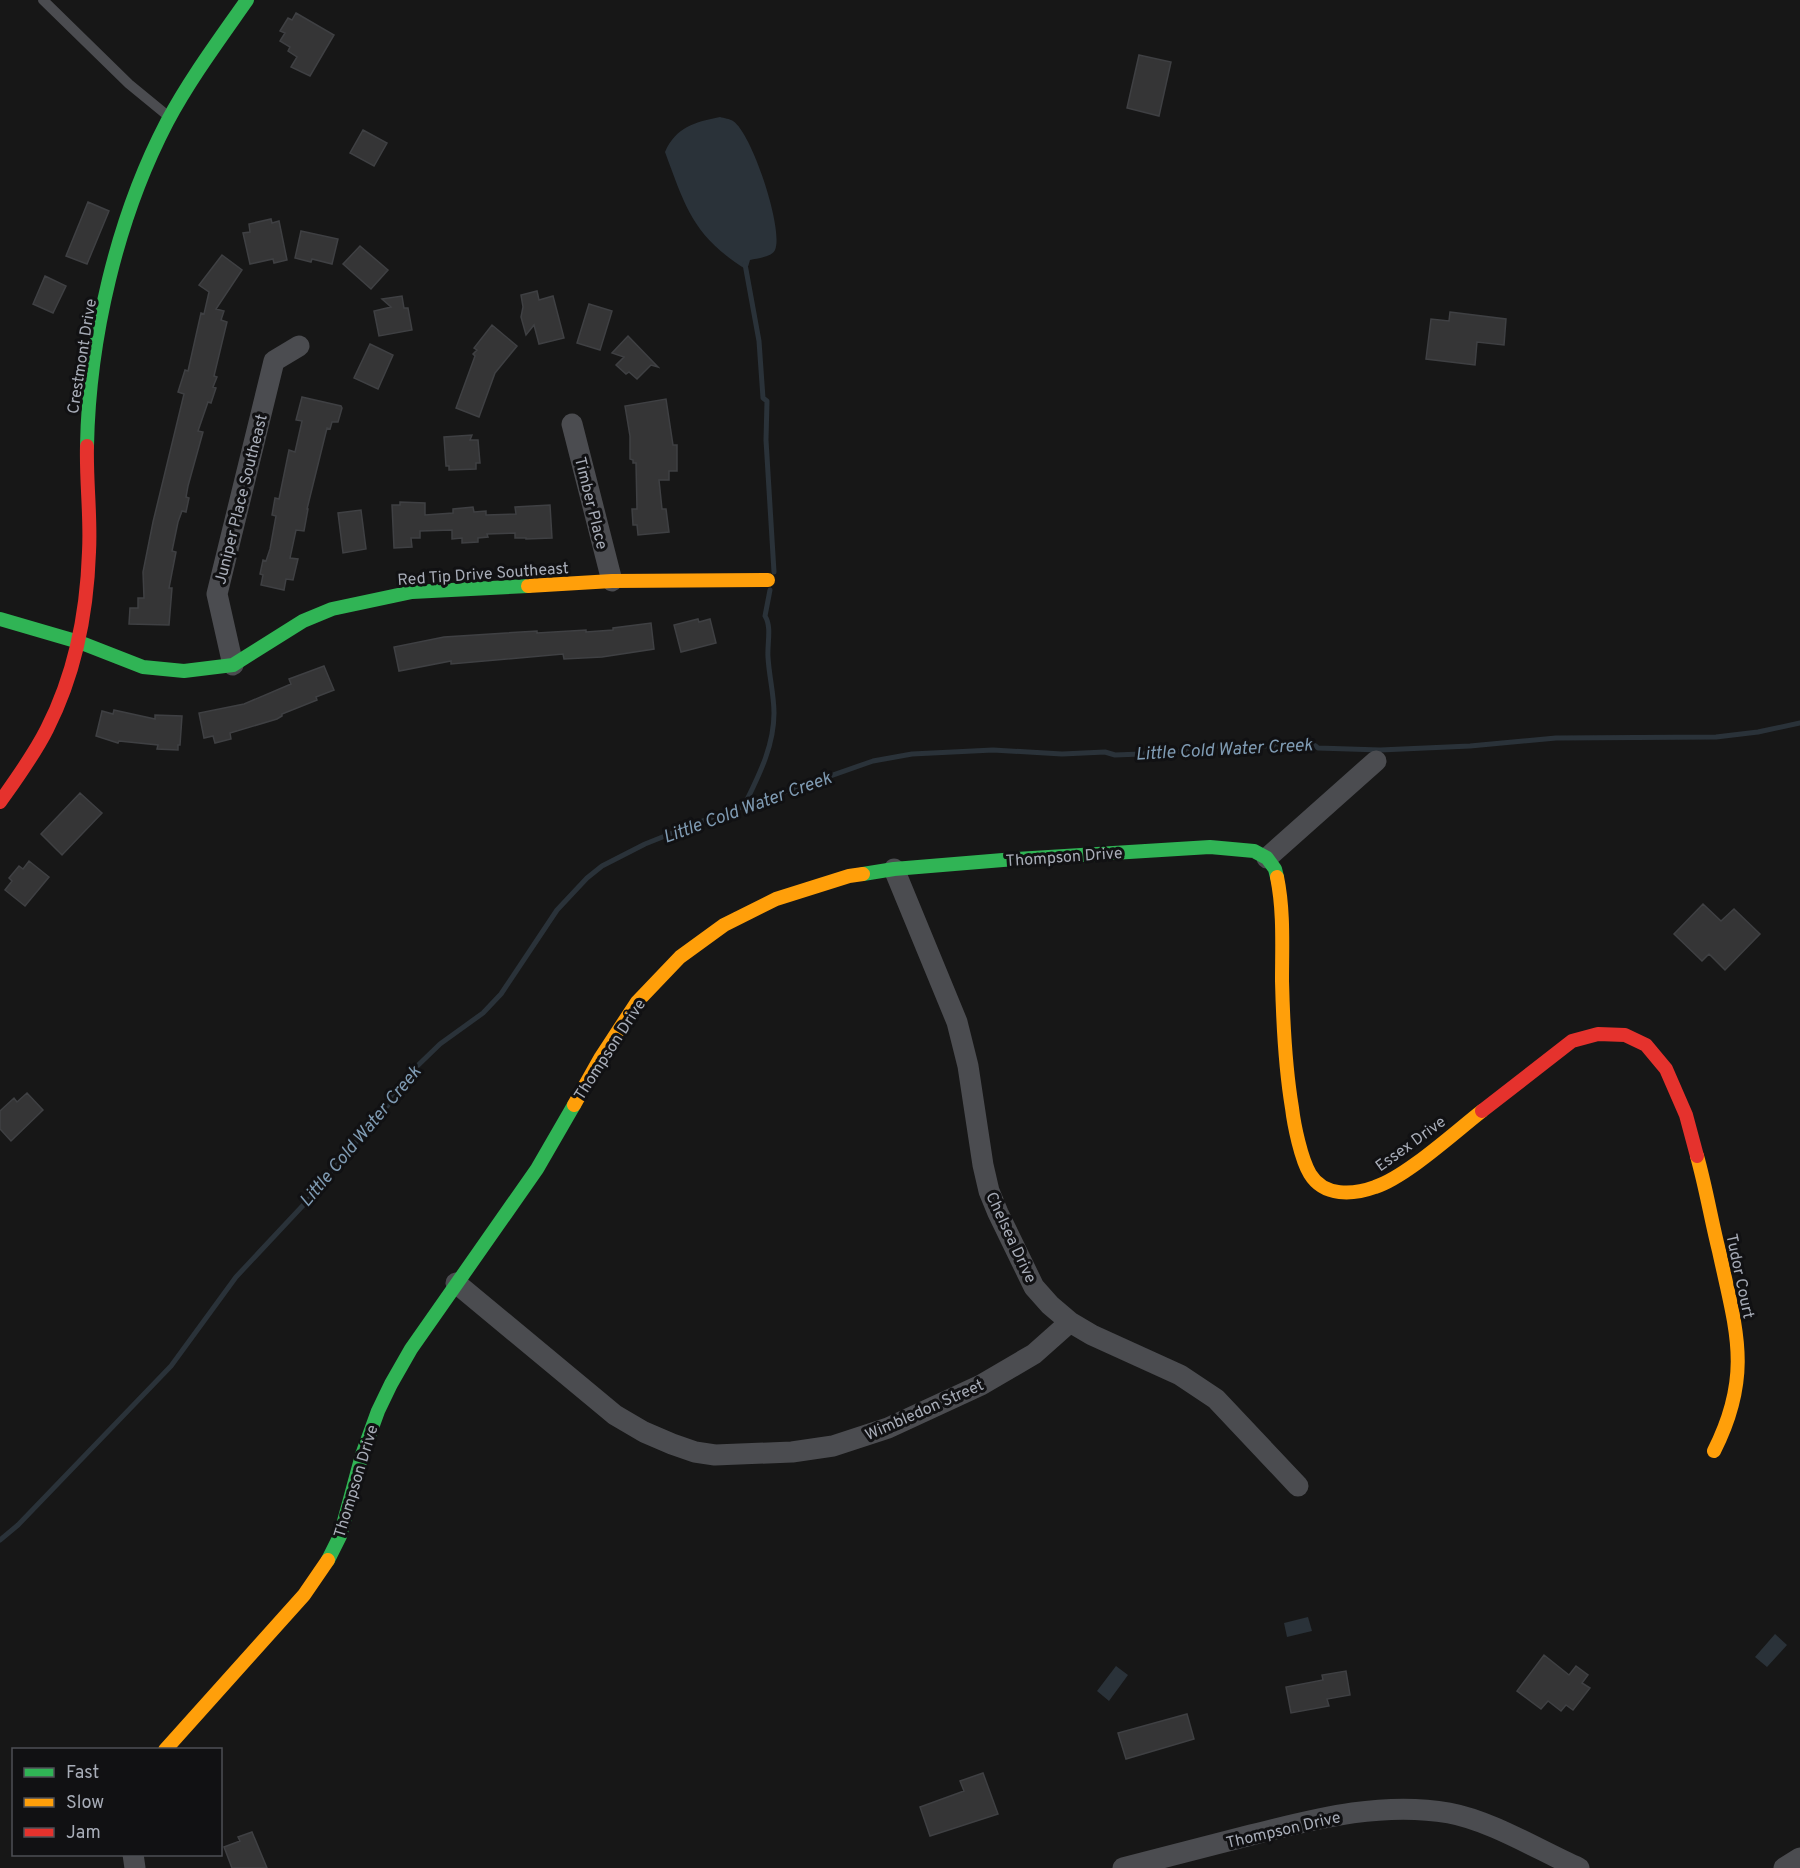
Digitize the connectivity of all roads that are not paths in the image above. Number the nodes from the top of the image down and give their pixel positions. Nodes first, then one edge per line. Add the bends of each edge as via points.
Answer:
1 (43, 0) edge
2 (247, 0) edge
3 (170, 118) junction
4 (299, 346) dead end
5 (572, 424) dead end
6 (768, 580) dead end
7 (612, 581) junction
8 (0, 619) edge
9 (79, 642) junction
10 (233, 665) junction
11 (1376, 761) dead end
12 (0, 802) edge
13 (1267, 858) junction
14 (894, 870) junction
15 (1683, 1107) joint
16 (456, 1283) junction
17 (1070, 1322) junction
18 (1714, 1451) dead end
19 (1298, 1486) dead end
20 (166, 1748) edge
21 (1800, 1858) edge
22 (1123, 1868) edge
23 (1579, 1868) edge
24 (1784, 1868) edge

1 - 3 lane
2 - 3 street, Crestmont Drive
3 - 9 street, Crestmont Drive via 159,136 123,238 104,309 91,382 87,420 90,552
4 - 10 street, Juniper Place Southeast via 274,361 217,594
5 - 7 street, Timber Place
6 - 7 street, Red Tip Drive Southeast
7 - 10 street, Red Tip Drive Southeast via 412,592 370,600 303,621
8 - 9 street, Red Tip Drive Southeast
9 - 10 street, Red Tip Drive Southeast via 143,667 184,671
9 - 12 street, Crestmont Drive via 63,696 49,726
11 - 13 street
13 - 14 street, Thompson Drive via 1254,851 1210,847
13 - 15 street, Essex Drive via 1275,869 1281,898 1283,1015 1295,1130 1310,1174 1325,1189 1350,1194 1377,1187 1407,1169 1572,1041 1590,1034 1609,1032 1641,1042 1667,1071
14 - 16 street, Thompson Drive via 849,876 776,899 724,925 680,957 638,1002 537,1169
14 - 17 street, Chelsea Drive via 957,1022 983,1165 998,1213 1035,1287
15 - 18 street, Tudor Court via 1740,1355 1738,1390
16 - 17 street, Wimbledon Street via 615,1414 672,1444 715,1455 833,1446 888,1428 981,1385 1034,1354
16 - 20 street, Thompson Drive via 411,1349 378,1411 340,1536 322,1571
17 - 19 street, Chelsea Drive via 1198,1386 1230,1413
21 - 24 street
22 - 23 street, Thompson Drive via 1323,1817 1405,1808 1471,1819

